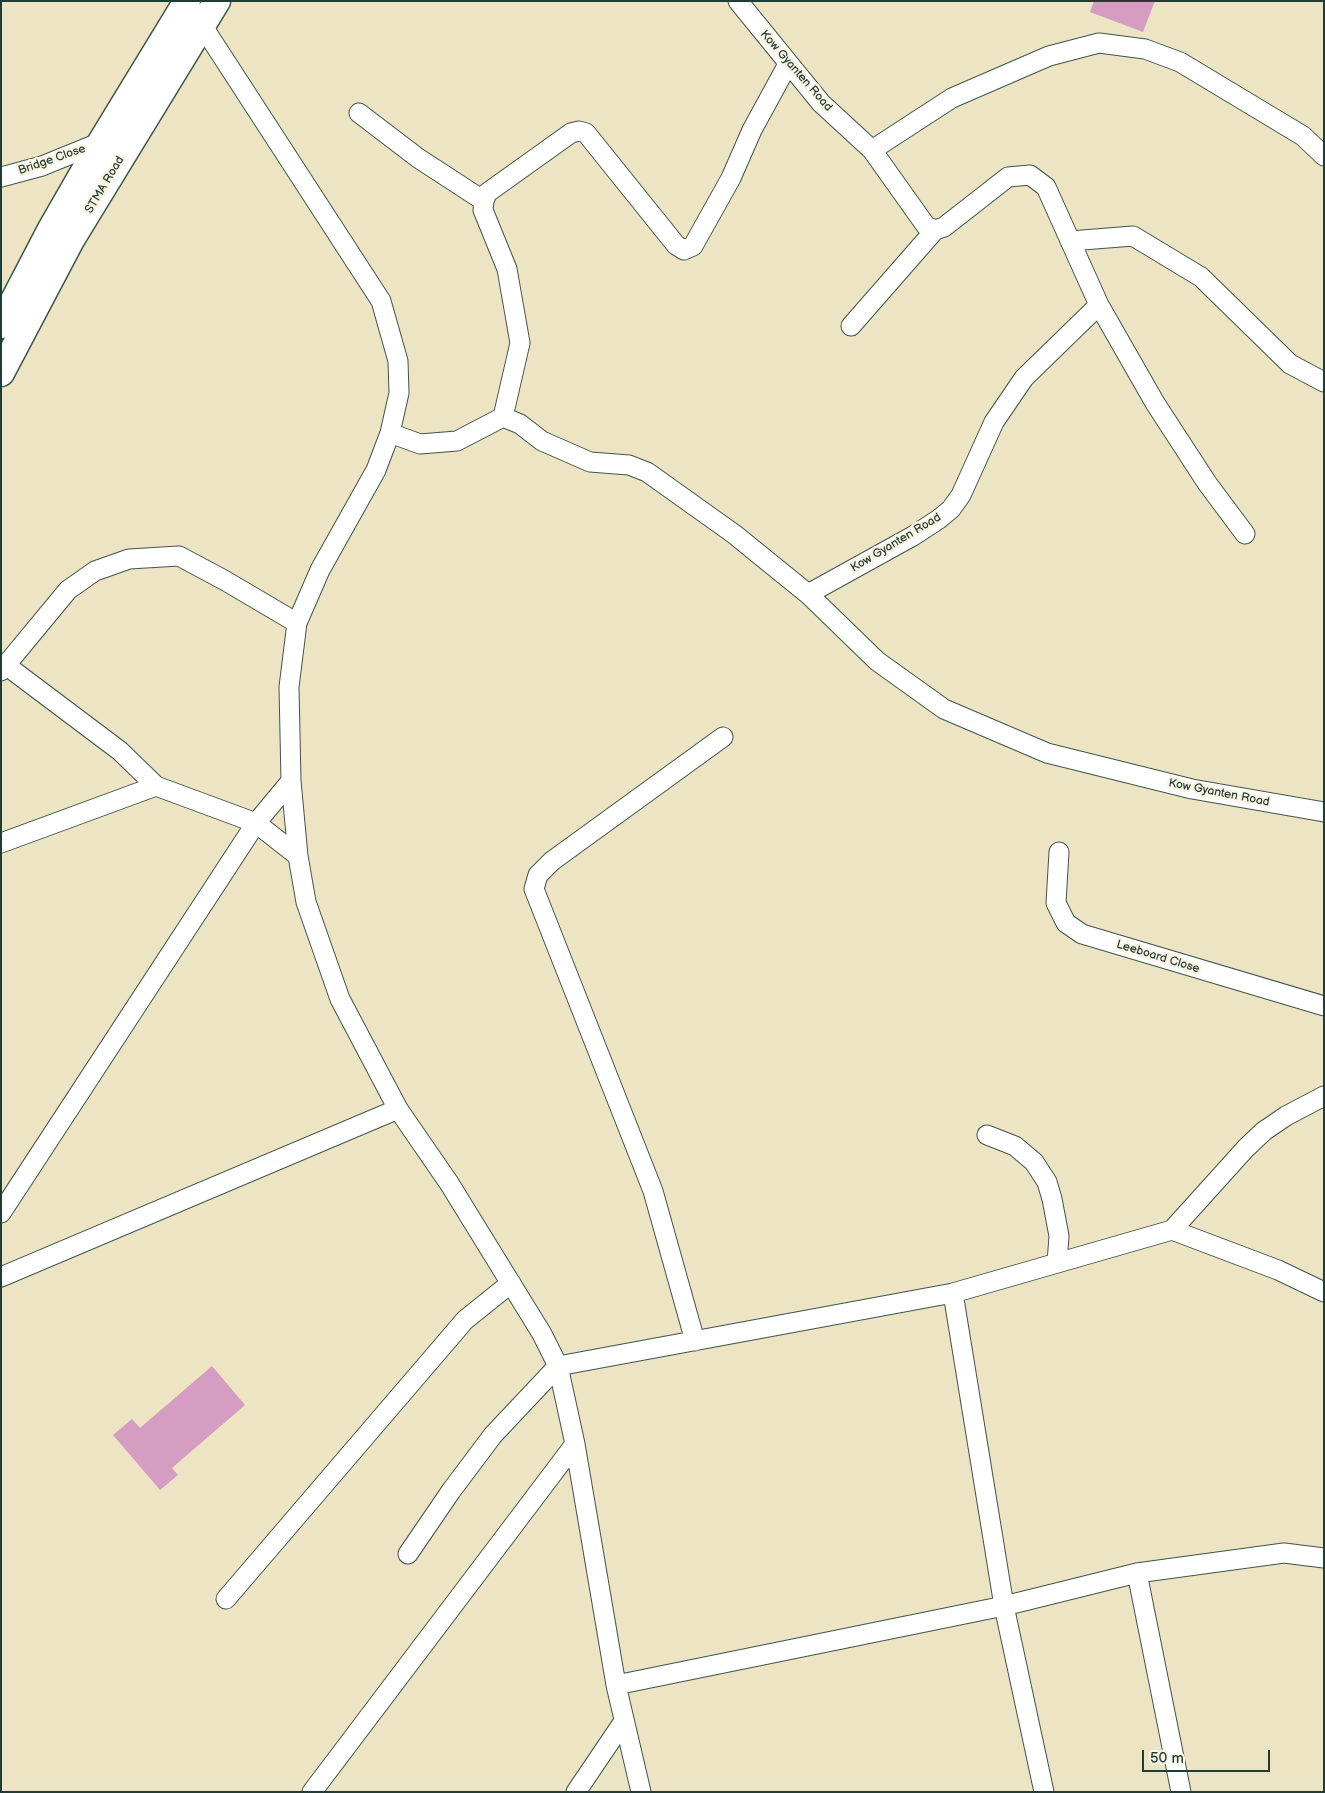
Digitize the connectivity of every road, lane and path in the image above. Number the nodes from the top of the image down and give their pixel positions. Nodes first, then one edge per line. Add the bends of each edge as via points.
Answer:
1 (217, 1) edge
2 (738, 1) edge
3 (190, 12) edge
4 (788, 64) junction
5 (360, 113) dead end
6 (101, 142) junction
7 (872, 150) junction
8 (1324, 156) edge
9 (1, 177) edge
10 (484, 201) junction
11 (935, 230) junction
12 (1070, 241) junction
13 (1098, 305) junction
14 (1, 325) edge
15 (851, 326) dead end
16 (1, 374) edge
17 (1324, 382) edge
18 (504, 418) junction
19 (390, 433) junction
20 (1245, 534) dead end
21 (808, 594) junction
22 (298, 623) junction
23 (4, 669) edge
24 (723, 737) dead end
25 (291, 781) junction
26 (156, 786) junction
27 (1324, 812) edge
28 (256, 823) junction
29 (1, 843) edge
30 (1059, 852) dead end
31 (298, 856) junction
32 (1324, 1006) edge
33 (1324, 1096) edge
34 (398, 1109) junction
35 (987, 1135) dead end
36 (1, 1213) edge
37 (1172, 1230) junction
38 (1057, 1263) junction
39 (1, 1278) edge
40 (511, 1283) junction
41 (1324, 1292) edge
42 (953, 1293) junction
43 (695, 1341) junction
44 (558, 1366) junction
45 (575, 1444) junction
46 (408, 1554) dead end
47 (1324, 1558) edge
48 (1137, 1573) junction
49 (226, 1599) dead end
50 (1004, 1606) junction
51 (616, 1685) junction
52 (624, 1721) junction
53 (312, 1792) edge
54 (576, 1792) edge
55 (641, 1792) edge
56 (1044, 1792) edge
57 (1181, 1792) edge

1 - 3 main road, STMA Road
2 - 4 street, Kow Gyanten Road
3 - 6 main road, STMA Road
3 - 16 main road, STMA Road
3 - 19 street via 381,300 398,361 399,393
4 - 7 street, Kow Gyanten Road via 821,103
4 - 10 street via 693,246 684,250 676,244 586,133 579,131 571,133 488,193
5 - 10 street via 418,158
6 - 9 street, Bridge Close via 42,166
6 - 14 main road, STMA Road
7 - 8 street via 952,98 1049,56 1100,43 1145,49 1180,62 1303,136
7 - 11 street, Kow Gyanten Road via 926,226
10 - 18 street via 483,210 507,269 520,343
11 - 12 street via 944,227 1008,177 1030,175 1046,187
11 - 15 street
12 - 13 street
12 - 17 street via 1133,236 1201,277 1290,364
13 - 20 street via 1155,403 1206,482
13 - 21 street, Kow Gyanten Road via 1024,378 994,422 952,508 913,536
18 - 19 street via 458,441 420,444
18 - 21 street via 590,462 629,465 647,472 734,534
19 - 22 street via 376,470 320,570
21 - 27 street, Kow Gyanten Road via 877,661 944,709 1047,753 1192,790
22 - 23 street via 179,556 129,559 95,571 68,590
22 - 25 street via 289,687
23 - 26 street via 120,751
24 - 43 street via 552,861 538,875 534,889 653,1191
25 - 28 street
25 - 31 street
26 - 28 street
26 - 29 street
28 - 31 street
28 - 36 street
30 - 32 street, Leeboard Close via 1056,903 1066,923 1082,934
31 - 34 street via 306,902 340,999
33 - 37 street via 1264,1130
34 - 39 street
34 - 40 street
35 - 38 street via 1015,1146 1034,1162 1047,1182 1059,1236
37 - 38 street
37 - 41 street via 1278,1270
38 - 42 street
40 - 44 street
40 - 49 street via 465,1320
42 - 43 street
42 - 50 street
43 - 44 street
44 - 45 street
44 - 46 street via 493,1435
45 - 51 street
45 - 53 street
47 - 48 street via 1284,1553
48 - 50 street
48 - 57 street
50 - 51 street
50 - 56 street
51 - 52 street
52 - 54 street
52 - 55 street

